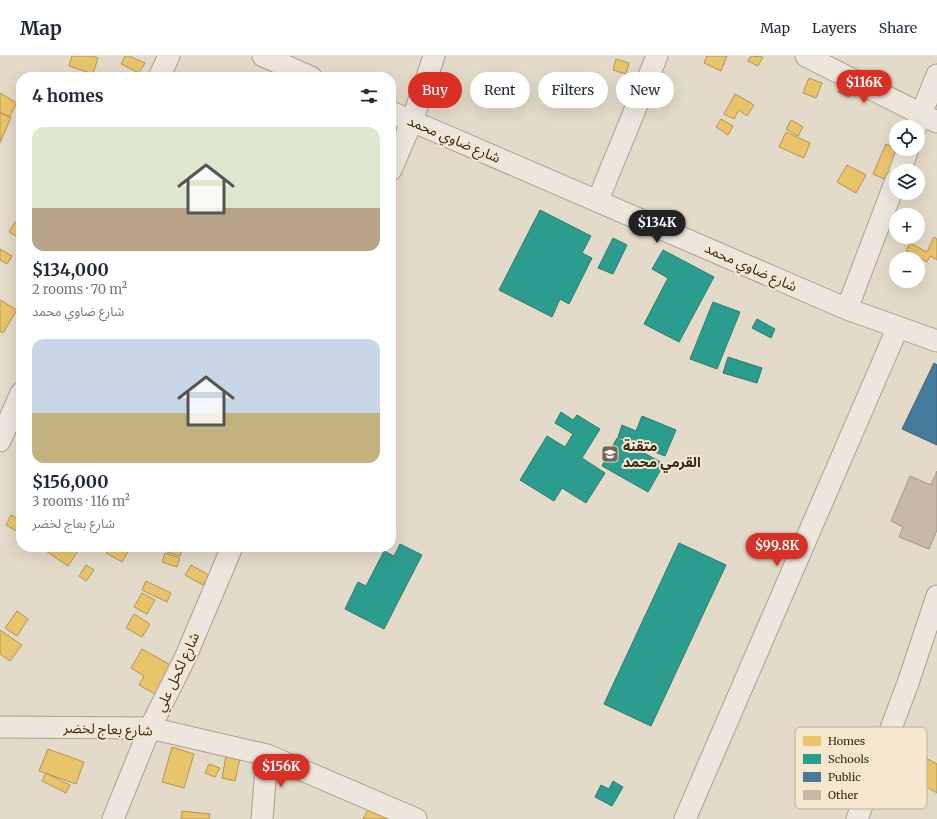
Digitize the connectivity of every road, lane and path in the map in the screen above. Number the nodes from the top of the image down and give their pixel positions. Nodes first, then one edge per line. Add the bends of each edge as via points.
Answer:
1 (168, 56) edge
2 (263, 56) edge
3 (434, 56) edge
4 (657, 56) edge
5 (806, 56) edge
6 (161, 72) edge
7 (300, 72) edge
8 (937, 75) edge
9 (396, 114) edge
10 (923, 120) edge
11 (412, 121) junction
12 (925, 121) edge
13 (396, 158) edge
14 (889, 198) edge
15 (598, 200) junction
16 (847, 309) junction
17 (898, 327) junction
18 (937, 341) edge
19 (16, 404) edge
20 (0, 441) edge
21 (230, 552) edge
22 (937, 596) edge
23 (0, 727) edge
24 (892, 727) edge
25 (150, 728) junction
26 (267, 755) junction
27 (861, 809) edge
28 (113, 819) edge
29 (262, 819) edge
30 (416, 819) edge
31 (685, 819) edge
32 (857, 819) edge

1 - 6 street
2 - 7 street
3 - 11 street
4 - 15 street
5 - 10 street
8 - 12 street
9 - 11 street, شارع ضاوي محمد
11 - 13 street
11 - 15 street, شارع ضاوي محمد
14 - 16 street
15 - 16 street, شارع ضاوي محمد
16 - 17 street, شارع ضاوي محمد
17 - 18 street, شارع ضاوي محمد
17 - 31 street
19 - 20 street
21 - 25 street, شارع لكحل علي via 186,656
22 - 24 street
23 - 25 street, شارع بعاج لخضر
25 - 26 street, شارع بعاج لخضر
25 - 28 street, شارع لكحل علي
26 - 29 street
26 - 30 street, شارع بعاج لخضر
27 - 32 street

